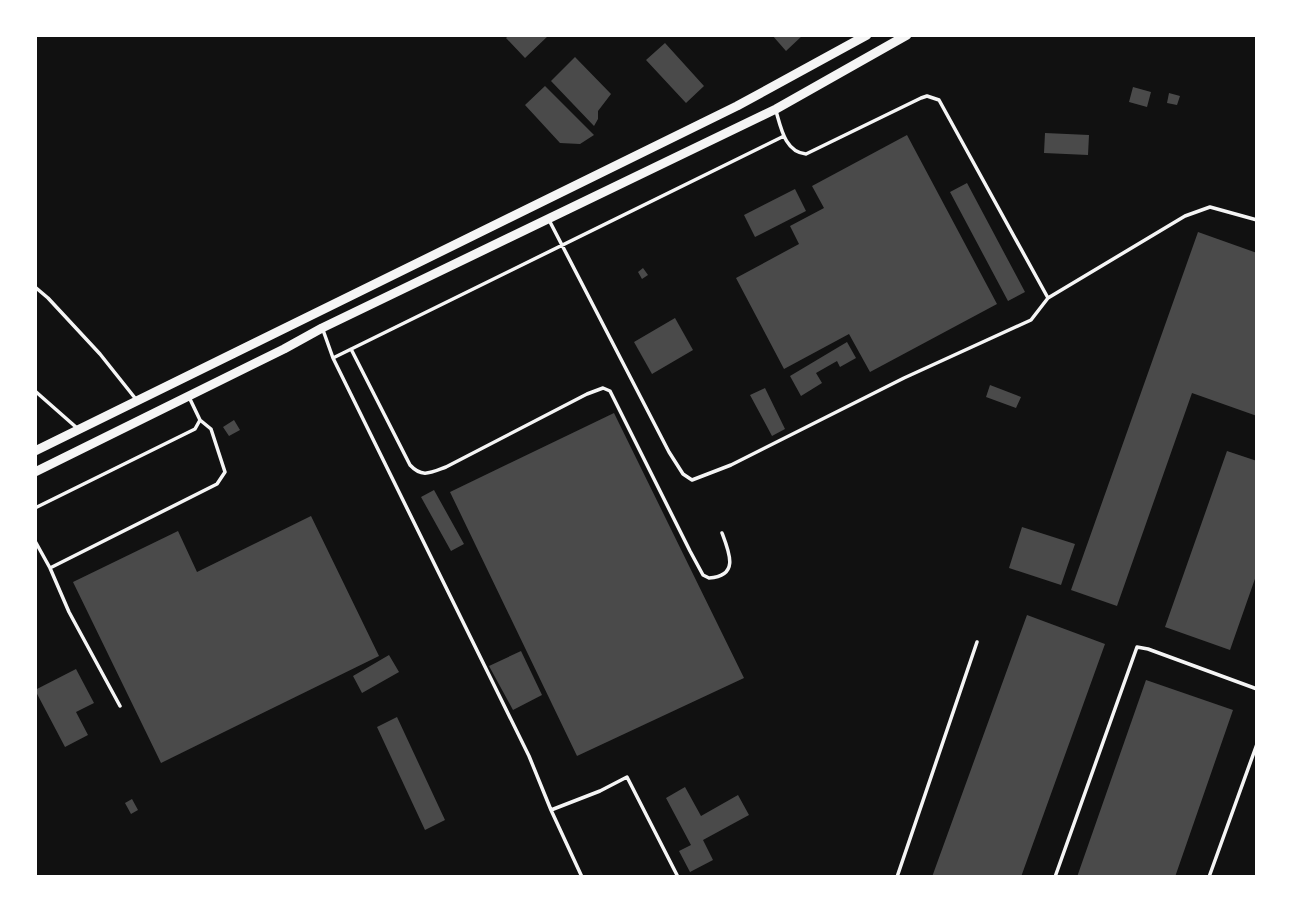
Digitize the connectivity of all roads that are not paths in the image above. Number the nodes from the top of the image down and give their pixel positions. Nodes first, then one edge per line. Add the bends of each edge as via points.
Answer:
1 (867, 35) edge
2 (907, 35) edge
3 (776, 109) junction
4 (784, 136) junction
5 (550, 219) junction
6 (1257, 220) edge
7 (564, 245) junction
8 (35, 287) edge
9 (1048, 298) junction
10 (322, 328) junction
11 (351, 349) junction
12 (333, 358) junction
13 (35, 391) edge
14 (188, 395) junction
15 (137, 400) junction
16 (200, 420) junction
17 (79, 429) junction
18 (35, 451) edge
19 (35, 471) edge
20 (35, 508) edge
21 (723, 533) dead end
22 (35, 541) edge
23 (50, 568) junction
24 (977, 642) dead end
25 (1257, 689) edge
26 (120, 706) dead end
27 (1257, 744) edge
28 (551, 810) junction
29 (582, 877) edge
30 (678, 877) edge
31 (897, 877) edge
32 (1055, 877) edge
33 (1209, 877) edge

1 - 15 main road via 737,106
2 - 3 main road
3 - 4 lane
3 - 5 main road
4 - 7 lane
4 - 9 lane via 795,151 806,154 921,98 939,100
5 - 7 lane
5 - 10 main road
6 - 9 lane via 1209,207 1185,216
7 - 9 lane via 669,452 692,481 1031,320
7 - 11 lane
8 - 15 lane
10 - 12 lane
10 - 14 main road
11 - 12 lane
11 - 21 lane via 417,472 425,475 446,467 603,388 610,391 690,551 709,579 728,572
12 - 28 lane via 529,756
13 - 17 lane
14 - 16 lane
14 - 19 main road
15 - 17 main road
16 - 20 lane via 195,429
16 - 23 lane via 211,429 225,472 217,484
17 - 18 main road
22 - 23 lane
23 - 26 lane
24 - 31 lane
25 - 32 lane via 1137,647
27 - 33 lane
28 - 29 lane
28 - 30 lane via 626,777

